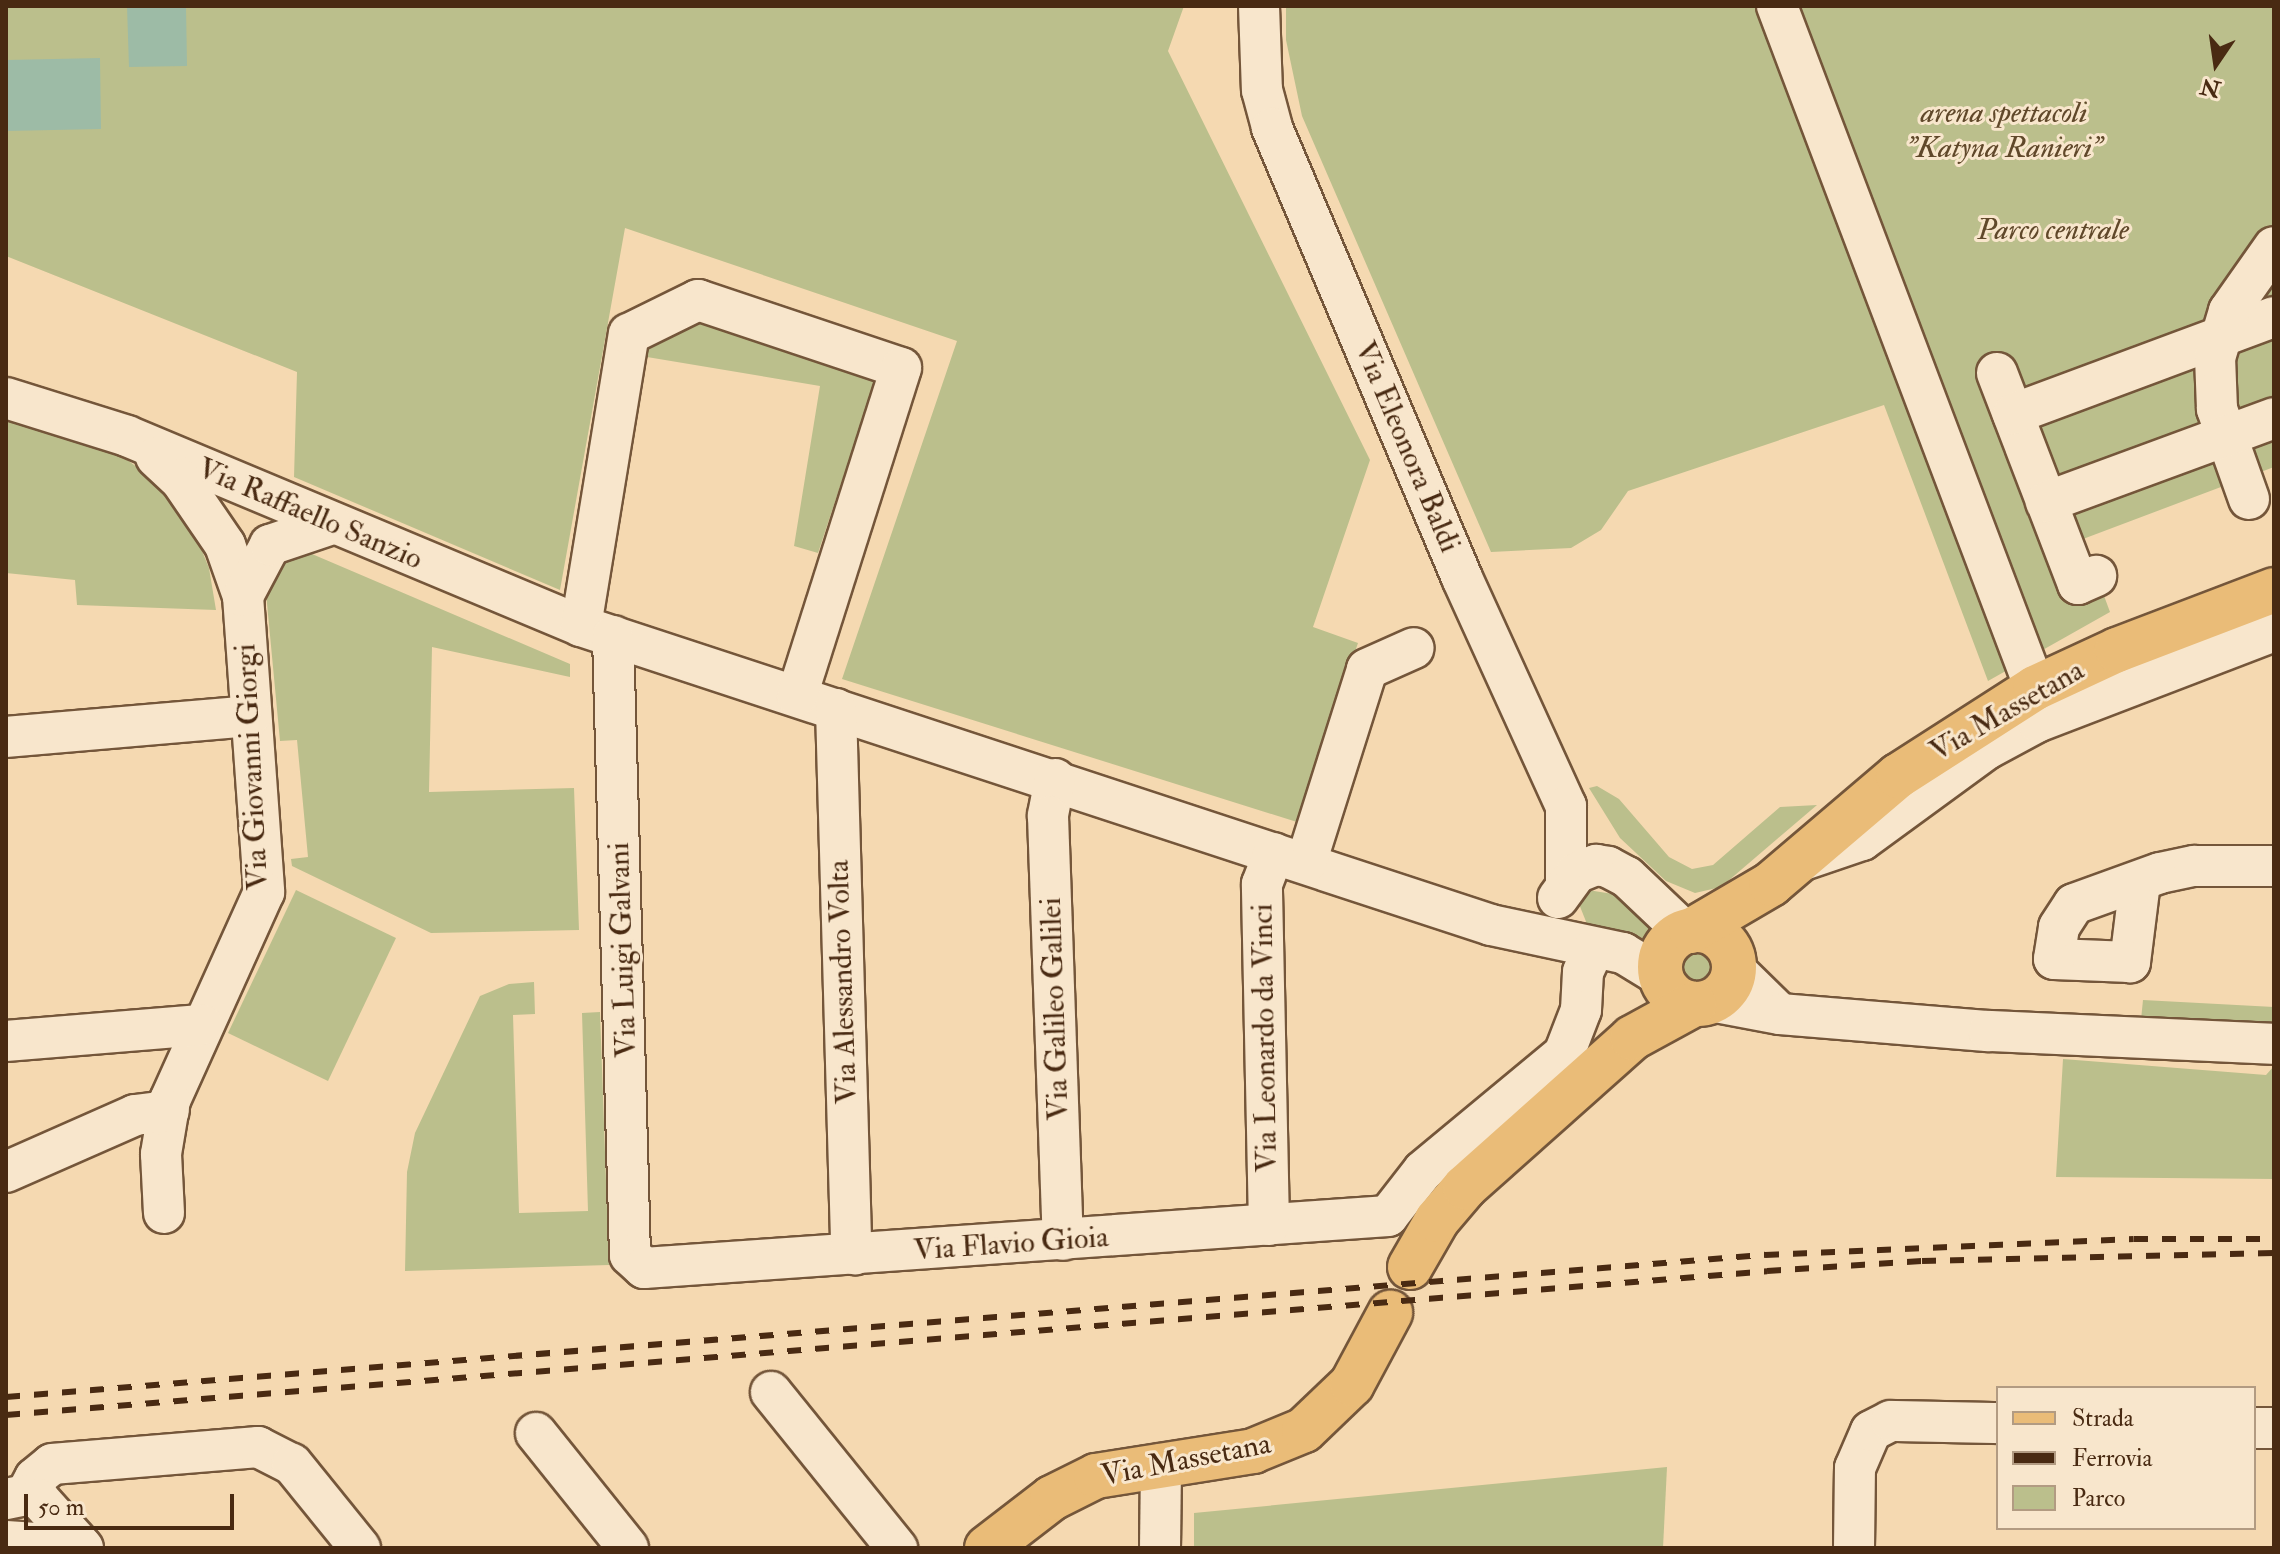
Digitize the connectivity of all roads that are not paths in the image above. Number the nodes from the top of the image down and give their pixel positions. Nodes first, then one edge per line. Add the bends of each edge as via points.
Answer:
1 (1259, 6) edge
2 (1777, 6) edge
3 (2274, 247) edge
4 (2274, 317) edge
5 (2220, 337) junction
6 (1997, 373) dead end
7 (6, 398) edge
8 (2013, 414) junction
9 (2274, 418) edge
10 (127, 436) junction
11 (2226, 436) junction
12 (269, 497) junction
13 (2249, 499) dead end
14 (2046, 502) junction
15 (332, 524) junction
16 (225, 545) junction
17 (270, 545) junction
18 (2096, 576) dead end
19 (2274, 590) edge
20 (243, 596) junction
21 (597, 631) junction
22 (2274, 631) edge
23 (1414, 648) dead end
24 (2035, 688) junction
25 (797, 696) junction
26 (836, 709) junction
27 (250, 716) junction
28 (6, 737) edge
29 (1055, 779) junction
30 (1566, 806) junction
31 (1290, 858) junction
32 (2274, 866) edge
33 (1616, 870) junction
34 (1780, 874) junction
35 (2140, 882) dead end
36 (1562, 892) junction
37 (1467, 917) junction
38 (1689, 932) junction
39 (1584, 944) junction
40 (1699, 982) junction
41 (202, 1025) junction
42 (6, 1041) edge
43 (2274, 1044) edge
44 (169, 1111) junction
45 (6, 1172) edge
46 (164, 1213) dead end
47 (1269, 1225) junction
48 (1063, 1240) junction
49 (855, 1254) junction
50 (635, 1264) joint
51 (1410, 1267) dead end
52 (1390, 1313) dead end
53 (771, 1392) dead end
54 (1996, 1423) edge
55 (536, 1433) dead end
56 (1161, 1464) junction
57 (16, 1497) edge
58 (6, 1541) edge
59 (82, 1547) edge
60 (360, 1548) edge
61 (628, 1548) edge
62 (897, 1548) edge
63 (987, 1548) edge
64 (1160, 1548) edge
65 (1854, 1548) edge

1 - 30 street, Via Eleonora Baldi via 1262,90 1272,128 1462,578
2 - 24 street
3 - 5 street via 2229,311
4 - 5 street
5 - 8 street
5 - 11 street via 2214,385
6 - 8 street
7 - 10 street, Via Raffaello Sanzio
8 - 14 street
9 - 11 street
10 - 12 street, Via Raffaello Sanzio
10 - 16 street, Via Giovanni Giorgi via 180,479
11 - 13 street
11 - 14 street
12 - 15 street, Via Raffaello Sanzio
12 - 16 street via 240,514
12 - 17 street via 275,517
14 - 18 street via 2078,584
15 - 17 street
15 - 21 street, Via Raffaello Sanzio
16 - 20 street, Via Giovanni Giorgi
17 - 20 street
19 - 24 main road, Via Massetana via 2146,638
20 - 27 street, Via Giovanni Giorgi
21 - 25 street, Via Raffaello Sanzio
21 - 25 street, Via Luigi Galvani via 629,334 698,300 901,368
21 - 50 street, Via Luigi Galvani via 630,1255
22 - 34 street via 2037,722 1987,749 1862,840
23 - 31 street, Via Leonardo da Vinci via 1367,669
24 - 34 main road, Via Massetana via 1898,776
25 - 26 street, Via Raffaello Sanzio
26 - 29 street, Via Raffaello Sanzio
26 - 49 street, Via Alessandro Volta
27 - 28 street
27 - 41 street, Via Giovanni Giorgi via 264,892
29 - 31 street, Via Raffaello Sanzio
29 - 48 street, Via Galileo Galilei via 1048,816
30 - 33 street
30 - 36 street, Via Eleonora Baldi
31 - 37 street, Via Raffaello Sanzio
31 - 47 street, Via Leonardo da Vinci via 1262,884
32 - 35 street via 2194,866
33 - 36 street via 1596,865
33 - 38 street
34 - 38 main road, Via Massetana
34 - 40 main road, Via Massetana
36 - 37 street via 1510,916
36 - 39 street via 1561,923
37 - 39 street
38 - 40 main road via 1714,935
39 - 40 street
39 - 47 street, Via Flavio Gioia via 1581,1010 1564,1054 1423,1171 1388,1216
40 - 43 street via 1780,1014 2153,1042
40 - 51 main road, Via Massetana via 1465,1187 1437,1220
41 - 42 street
41 - 44 street, Via Giovanni Giorgi
44 - 45 street via 135,1115
44 - 46 street, Via Giovanni Giorgi via 161,1154
47 - 48 street, Via Flavio Gioia
48 - 49 street, Via Flavio Gioia
49 - 50 street, Via Flavio Gioia via 644,1268
52 - 56 main road, Via Massetana via 1352,1384 1304,1430 1253,1451
53 - 62 street
54 - 65 street via 1891,1421 1871,1431 1855,1468
55 - 61 street
56 - 63 main road, Via Massetana via 1118,1470 1074,1486
56 - 64 street
57 - 59 street via 48,1506
57 - 60 street via 52,1464 258,1447 292,1464
58 - 59 street

